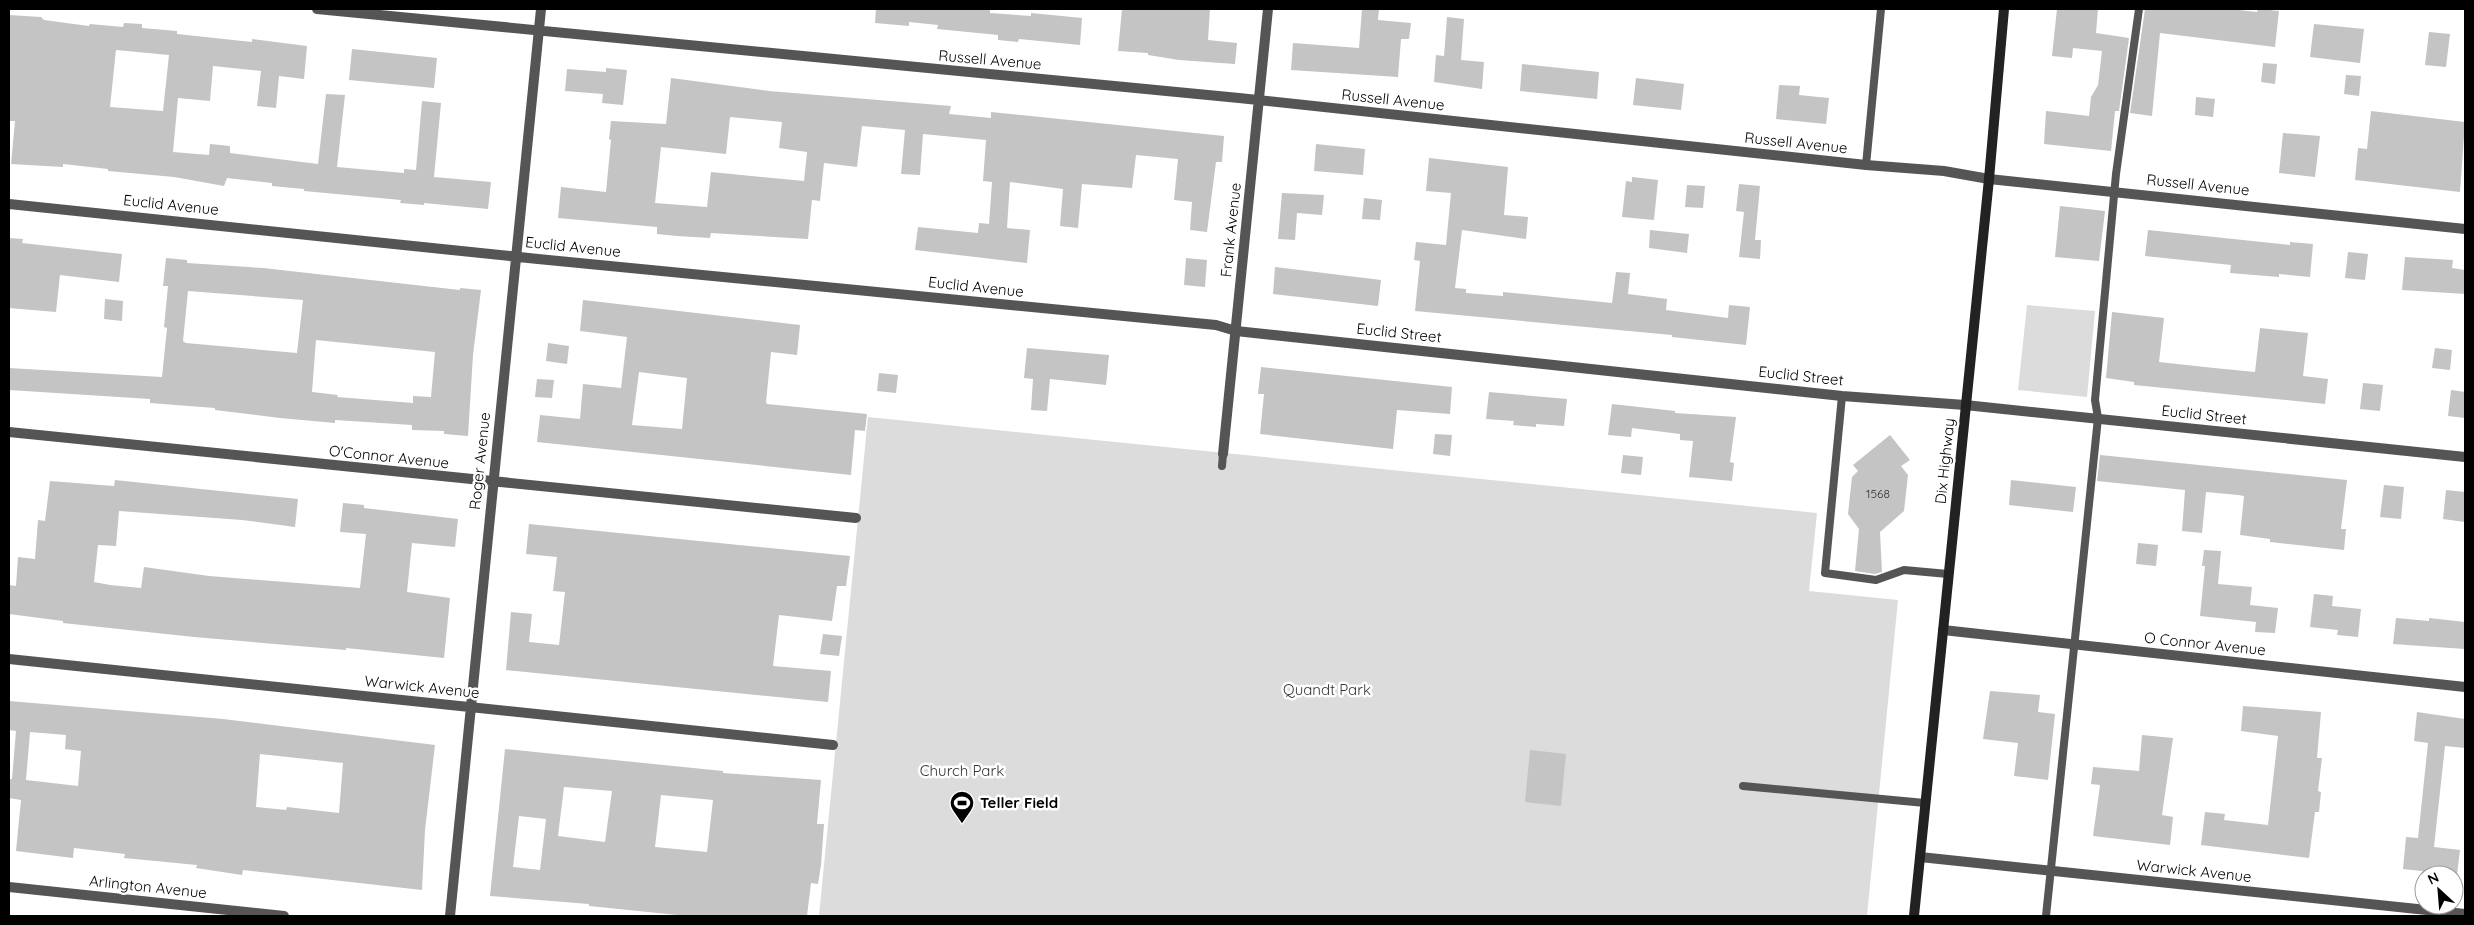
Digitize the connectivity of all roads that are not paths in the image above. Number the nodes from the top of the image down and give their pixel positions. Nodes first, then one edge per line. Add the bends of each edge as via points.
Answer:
1 (317, 9) edge
2 (541, 9) edge
3 (1268, 9) edge
4 (1881, 9) edge
5 (2004, 9) edge
6 (2139, 9) edge
7 (539, 32) junction
8 (1259, 101) junction
9 (1866, 166) junction
10 (1989, 179) junction
11 (2115, 192) junction
12 (9, 204) edge
13 (2465, 229) edge
14 (516, 257) junction
15 (1135, 317) joint
16 (1236, 331) junction
17 (1842, 396) junction
18 (1965, 405) junction
19 (2098, 418) junction
20 (9, 432) edge
21 (1223, 454) joint
22 (2465, 457) edge
23 (1222, 466) dead end
24 (493, 482) junction
25 (856, 518) dead end
26 (1948, 574) junction
27 (1942, 630) junction
28 (2074, 645) junction
29 (9, 659) edge
30 (2465, 686) edge
31 (471, 707) junction
32 (833, 745) dead end
33 (1743, 786) dead end
34 (1925, 803) junction
35 (1920, 857) junction
36 (2051, 871) junction
37 (9, 887) edge
38 (2465, 914) edge
39 (284, 916) edge
40 (450, 916) edge
41 (1914, 916) edge
42 (2046, 916) edge

1 - 7 street, Russell Avenue
2 - 7 street, Roger Avenue
3 - 8 street, Frank Avenue
4 - 9 lane
5 - 10 main road, Dix Highway
6 - 11 lane
7 - 8 street, Russell Avenue
7 - 14 street, Roger Avenue
8 - 9 street, Russell Avenue
8 - 16 street, Frank Avenue
9 - 10 street, Russell Avenue via 1944,171
10 - 11 street, Russell Avenue
10 - 18 main road, Dix Highway
11 - 13 street, Russell Avenue
11 - 19 lane via 2095,400
12 - 14 street, Euclid Avenue
14 - 15 street, Euclid Avenue
14 - 24 street, Roger Avenue
15 - 16 street, Euclid Street via 1216,325
16 - 17 street, Euclid Street
16 - 21 street, Frank Avenue
17 - 18 street, Euclid Street
17 - 26 lane via 1825,573 1876,580 1904,570
18 - 19 street, Euclid Street
18 - 26 main road, Dix Highway
19 - 22 street, Euclid Street
19 - 28 lane
20 - 24 street, O'Connor Avenue
21 - 23 lane
24 - 25 street, O'Connor Avenue
24 - 31 street, Roger Avenue
26 - 27 main road, Dix Highway
27 - 28 street, O Connor Avenue
27 - 34 main road, Dix Highway
28 - 30 street, O Connor Avenue
28 - 36 lane
29 - 31 street, Warwick Avenue
31 - 32 street, Warwick Avenue
31 - 40 street, Roger Avenue
33 - 34 lane
34 - 35 main road, Dix Highway
35 - 36 street, Warwick Avenue
35 - 41 main road, Dix Highway
36 - 38 street, Warwick Avenue
36 - 42 lane
37 - 39 street, Arlington Avenue

